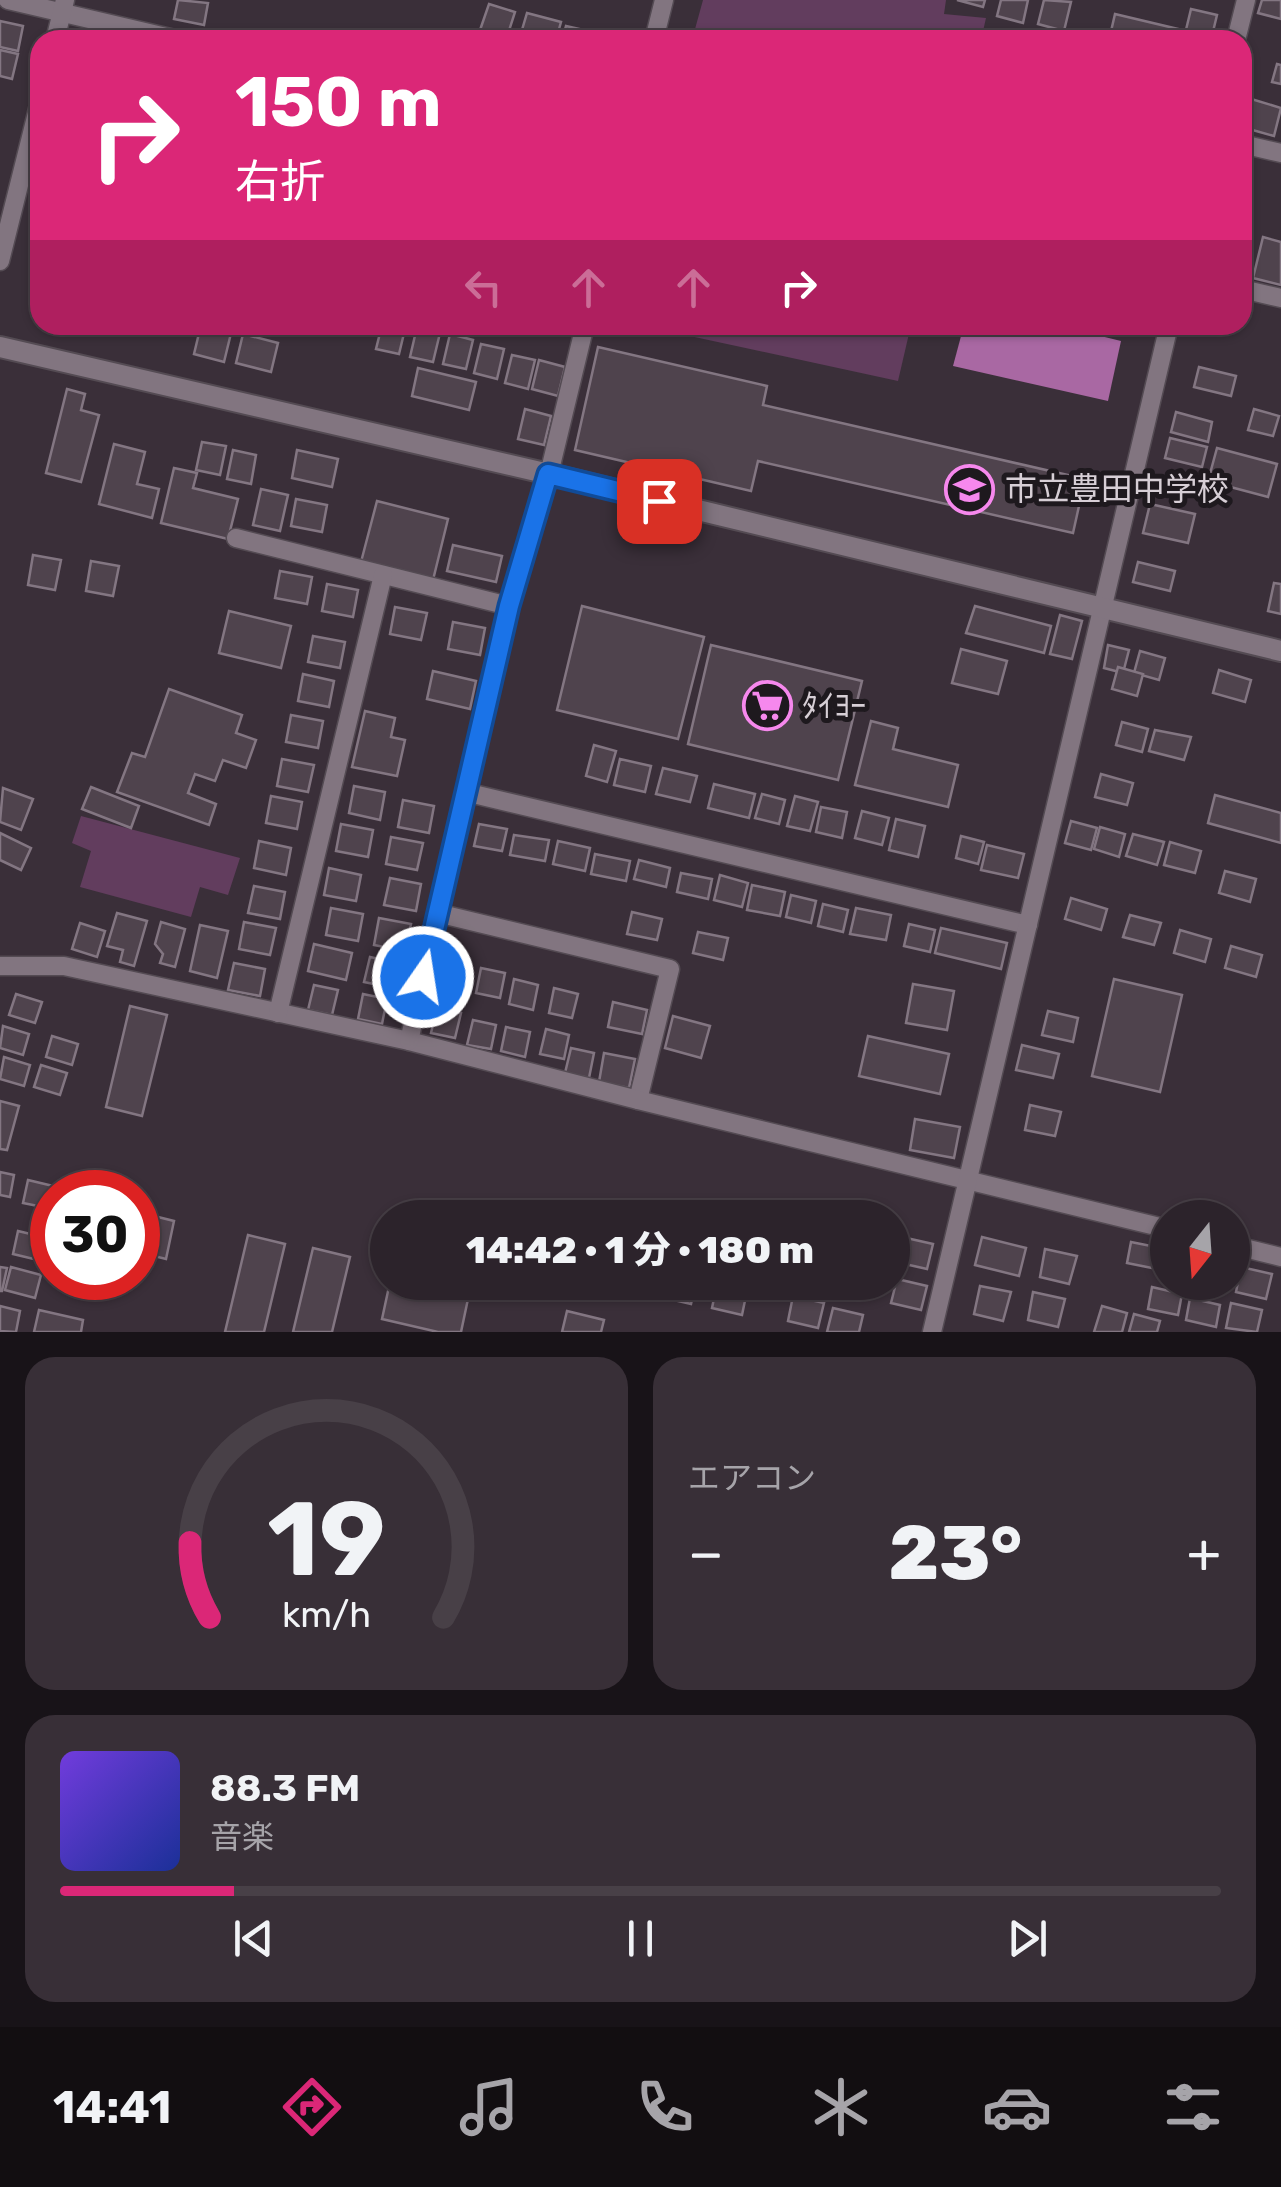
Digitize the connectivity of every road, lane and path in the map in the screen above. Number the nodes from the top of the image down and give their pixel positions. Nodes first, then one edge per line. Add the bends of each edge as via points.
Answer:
1 (8, 0) edge
2 (664, 0) edge
3 (1246, 0) edge
4 (64, 6) edge
5 (145, 30) edge
6 (656, 30) edge
7 (1238, 30) edge
8 (30, 141) edge
9 (1252, 146) edge
10 (1281, 153) edge
11 (0, 260) edge
12 (1252, 291) edge
13 (1281, 298) edge
14 (583, 335) edge
15 (1167, 335) edge
16 (0, 347) edge
17 (548, 474) junction
18 (236, 538) dead end
19 (383, 574) junction
20 (509, 606) junction
21 (1102, 608) junction
22 (1281, 651) edge
23 (466, 792) junction
24 (437, 913) junction
25 (1028, 924) junction
26 (0, 966) edge
27 (278, 1013) junction
28 (408, 1041) junction
29 (638, 1100) junction
30 (968, 1180) junction
31 (1150, 1226) edge
32 (1250, 1250) edge
33 (1281, 1257) edge
34 (932, 1332) edge

1 - 4 street
2 - 6 street
3 - 7 street
4 - 5 street
8 - 11 street
9 - 10 street
12 - 13 street
14 - 17 street
15 - 21 street
16 - 17 street
17 - 20 street
17 - 21 street
18 - 19 street
19 - 20 street
19 - 27 street
20 - 23 street
21 - 22 street
21 - 25 street
23 - 24 street
23 - 25 street
24 - 28 street
24 - 29 street via 670,970
25 - 30 street
26 - 27 street via 64,966
27 - 28 street
28 - 29 street
29 - 30 street
30 - 31 street
30 - 34 street
32 - 33 street

